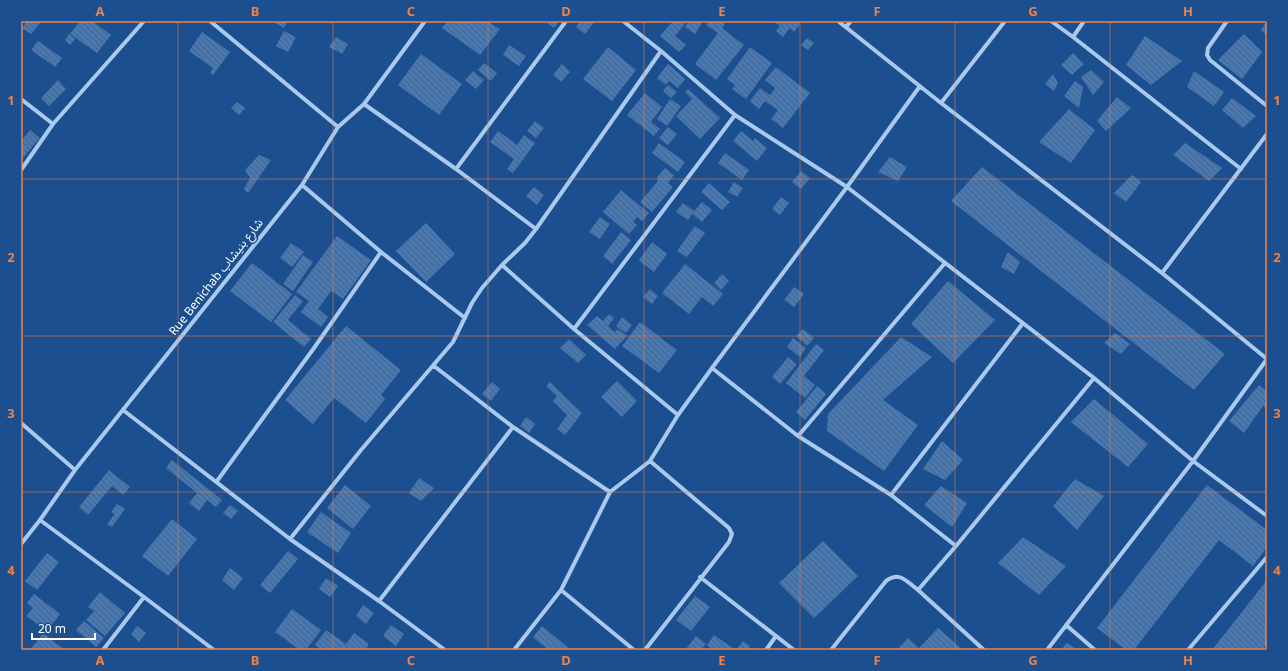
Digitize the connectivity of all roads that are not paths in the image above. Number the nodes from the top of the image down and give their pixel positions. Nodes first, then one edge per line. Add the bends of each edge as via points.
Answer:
1 (144, 21) edge
2 (210, 21) edge
3 (425, 21) edge
4 (566, 21) edge
5 (623, 21) edge
6 (838, 21) edge
7 (851, 21) edge
8 (1005, 21) edge
9 (1051, 21) edge
10 (1084, 21) edge
11 (1227, 21) edge
12 (846, 27) junction
13 (1072, 37) junction
14 (661, 51) junction
15 (920, 86) junction
16 (21, 99) edge
17 (941, 103) junction
18 (364, 104) junction
19 (1267, 106) edge
20 (735, 115) junction
21 (53, 124) junction
22 (338, 126) junction
23 (1267, 134) edge
24 (456, 169) junction
25 (1241, 169) junction
26 (21, 170) edge
27 (302, 185) junction
28 (847, 187) junction
29 (536, 230) junction
30 (381, 252) junction
31 (945, 263) junction
32 (502, 265) junction
33 (1162, 273) junction
34 (465, 318) junction
35 (1023, 323) junction
36 (574, 329) junction
37 (1267, 359) edge
38 (434, 366) junction
39 (712, 368) junction
40 (1094, 378) junction
41 (123, 410) junction
42 (678, 415) junction
43 (21, 423) edge
44 (513, 427) junction
45 (798, 436) junction
46 (650, 461) junction
47 (1193, 461) junction
48 (75, 470) junction
49 (217, 481) junction
50 (610, 492) junction
51 (891, 495) junction
52 (1267, 516) edge
53 (40, 520) junction
54 (290, 539) junction
55 (21, 544) edge
56 (956, 546) junction
57 (1267, 557) edge
58 (700, 577) junction
59 (561, 590) junction
60 (918, 590) junction
61 (144, 597) junction
62 (379, 601) junction
63 (1066, 625) junction
64 (776, 636) junction
65 (103, 650) edge
66 (214, 650) edge
67 (445, 650) edge
68 (514, 650) edge
69 (634, 650) edge
70 (645, 650) edge
71 (766, 650) edge
72 (794, 650) edge
73 (831, 650) edge
74 (984, 650) edge
75 (1047, 650) edge
76 (1095, 650) edge
77 (1188, 650) edge

1 - 21 street
2 - 22 street
3 - 18 street, Rue Benichab شارع بنيشاب
4 - 24 street
5 - 14 street
6 - 12 street
7 - 12 street
8 - 17 street
9 - 13 street
10 - 13 street
11 - 19 street via 1208,48 1207,55
12 - 15 street
13 - 25 street
14 - 20 street
14 - 29 street
15 - 17 street
15 - 28 street
16 - 21 street
17 - 33 street
18 - 22 street, Rue Benichab شارع بنيشاب
18 - 24 street
20 - 28 street
20 - 36 street
21 - 26 street
22 - 27 street, Rue Benichab شارع بنيشاب
23 - 25 street
24 - 29 street
25 - 33 street
27 - 30 street
27 - 41 street, Rue Benichab شارع بنيشاب
28 - 31 street
28 - 39 street
29 - 32 street
30 - 34 street
30 - 49 street
31 - 35 street
31 - 45 street
32 - 34 street via 482,288
32 - 36 street
33 - 37 street
34 - 38 street via 453,342
35 - 40 street
35 - 51 street
36 - 42 street
37 - 47 street
38 - 44 street
38 - 54 street via 361,450
39 - 42 street
39 - 45 street
40 - 47 street
40 - 56 street
41 - 48 street, Rue Benichab شارع بنيشاب
41 - 49 street
42 - 46 street
43 - 48 street
44 - 50 street
44 - 62 street
45 - 51 street
46 - 50 street
46 - 58 street via 729,528 732,534 729,542
47 - 52 street
47 - 63 street
48 - 53 street, Rue Benichab شارع بنيشاب
49 - 54 street
50 - 59 street
51 - 56 street
53 - 55 street, Rue Benichab شارع بنيشاب
53 - 61 street
54 - 62 street
56 - 60 street
57 - 77 street
58 - 64 street
58 - 70 street
59 - 68 street
59 - 69 street
60 - 73 street via 900,576 890,578
60 - 74 street
61 - 65 street
61 - 66 street
62 - 67 street
63 - 75 street
63 - 76 street
64 - 71 street
64 - 72 street

